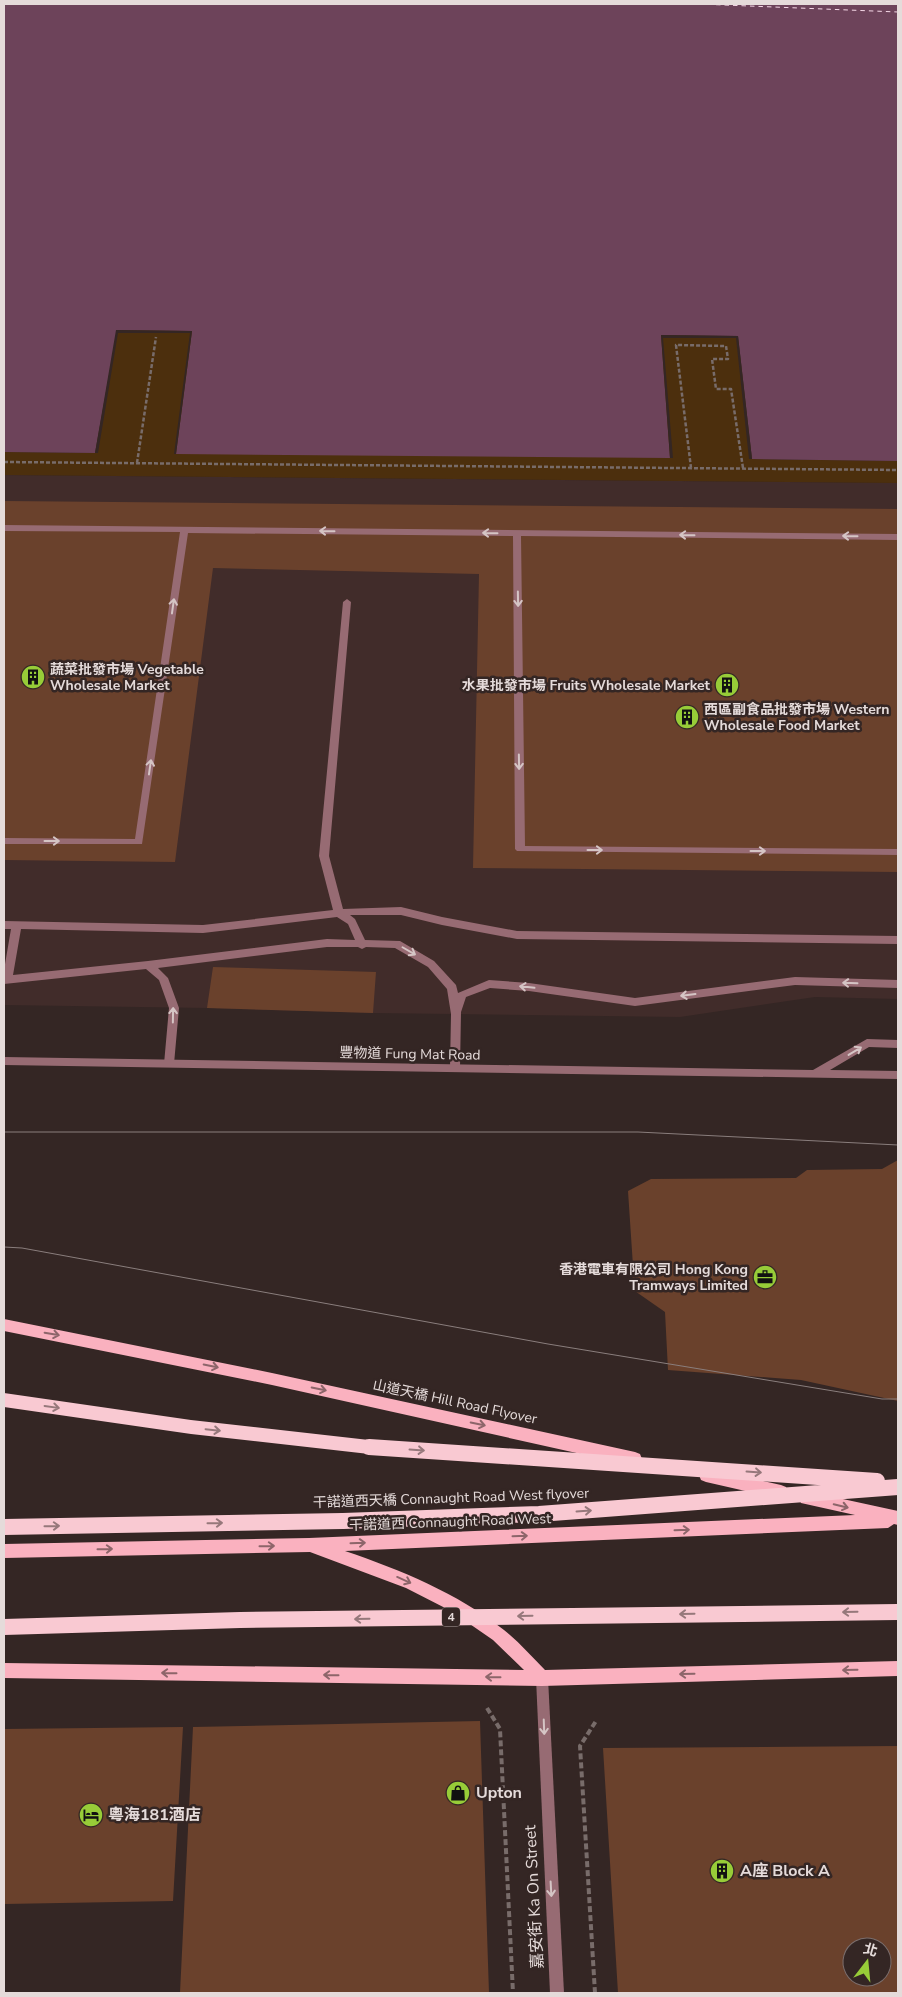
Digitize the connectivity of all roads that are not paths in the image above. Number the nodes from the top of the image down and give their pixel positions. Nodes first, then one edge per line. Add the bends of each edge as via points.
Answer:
1 (4, 528) edge
2 (184, 530) junction
3 (517, 533) junction
4 (898, 537) edge
5 (347, 602) dead end
6 (4, 841) edge
7 (898, 852) edge
8 (339, 913) junction
9 (4, 925) edge
10 (17, 925) junction
11 (898, 940) edge
12 (362, 945) junction
13 (148, 965) junction
14 (5, 979) edge
15 (898, 984) edge
16 (456, 1014) junction
17 (898, 1044) edge
18 (4, 1061) edge
19 (170, 1064) junction
20 (455, 1068) junction
21 (815, 1074) junction
22 (898, 1075) edge
23 (4, 1326) edge
24 (4, 1400) edge
25 (898, 1485) edge
26 (898, 1520) edge
27 (4, 1527) edge
28 (309, 1545) junction
29 (4, 1552) edge
30 (898, 1612) edge
31 (4, 1627) edge
32 (898, 1669) edge
33 (4, 1671) edge
34 (542, 1678) junction
35 (557, 1993) edge

1 - 2 street
3 -> 2 street
6 -> 2 street via 139,842
4 -> 3 street
3 -> 7 street via 520,849
5 - 8 street via 324,856
8 - 10 street via 203,928
8 - 11 street via 401,911 517,935
8 - 12 street via 352,922
9 - 10 street
10 - 14 street
12 - 13 street via 327,943
12 -> 16 street via 397,944 431,964 452,988
13 - 14 street
19 -> 13 street via 174,1008 163,978
15 -> 16 street via 794,981 635,1002 489,984 462,995
16 - 20 street
21 -> 17 street via 868,1043
18 - 19 street, 豐物道 Fung Mat Road
19 - 20 street, 豐物道 Fung Mat Road
20 - 21 street, 豐物道 Fung Mat Road
21 - 22 street, 豐物道 Fung Mat Road
23 -> 26 main road, 山道天橋 Hill Road Flyover via 272,1379
24 -> 25 highway, bridge via 191,1427 369,1446
27 -> 25 highway, 干諾道西天橋 Connaught Road West flyover, bridge via 539,1514
28 -> 26 main road, 干諾道西 Connaught Road West
29 -> 28 main road, 干諾道西 Connaught Road West
28 -> 34 main road via 383,1570 441,1597 498,1635
30 -> 31 highway, 4, bridge via 250,1620
32 -> 34 main road
34 -> 33 main road
34 -> 35 street, 嘉安街 Ka On Street

